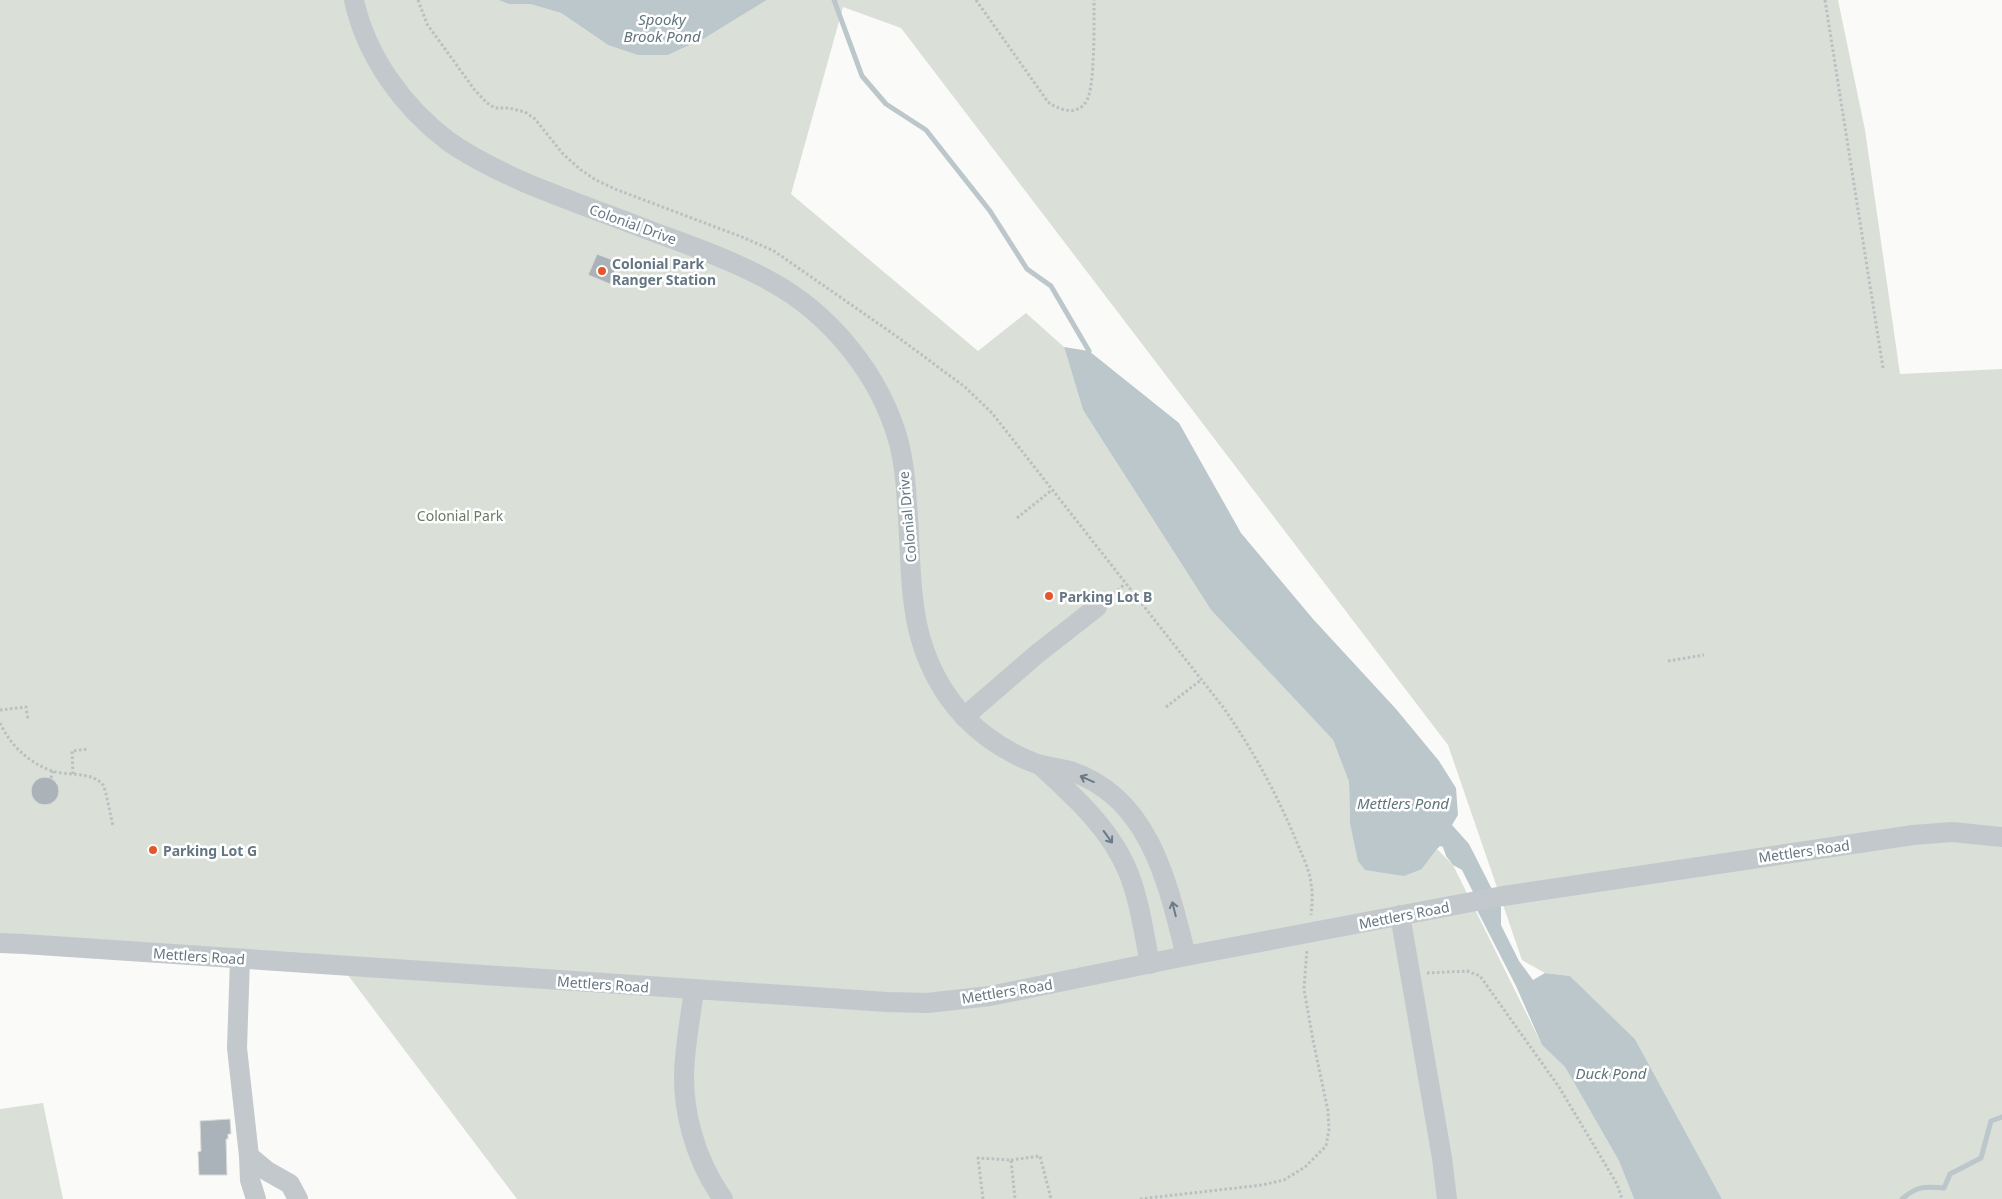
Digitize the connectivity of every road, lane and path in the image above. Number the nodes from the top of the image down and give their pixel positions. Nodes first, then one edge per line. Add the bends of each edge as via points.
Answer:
1 (354, 0) edge
2 (418, 0) edge
3 (976, 0) edge
4 (1094, 0) edge
5 (1825, 0) edge
6 (1883, 368) dead end
7 (1052, 490) junction
8 (1016, 518) dead end
9 (1098, 607) dead end
10 (1704, 655) dead end
11 (1668, 661) dead end
12 (1201, 680) junction
13 (1166, 708) dead end
14 (0, 710) edge
15 (964, 717) junction
16 (28, 720) dead end
17 (0, 723) edge
18 (88, 749) dead end
19 (1038, 764) junction
20 (53, 771) junction
21 (73, 774) junction
22 (50, 778) dead end
23 (114, 826) dead end
24 (2002, 837) edge
25 (1400, 915) junction
26 (1310, 923) dead end
27 (0, 943) edge
28 (1308, 944) dead end
29 (1186, 956) junction
30 (240, 959) junction
31 (1150, 964) junction
32 (1411, 973) junction
33 (694, 990) junction
34 (249, 1156) junction
35 (1010, 1160) junction
36 (256, 1199) edge
37 (298, 1199) edge
38 (723, 1199) edge
39 (983, 1199) edge
40 (1015, 1199) edge
41 (1051, 1199) edge
42 (1140, 1199) edge
43 (1447, 1199) edge
44 (1622, 1199) edge

1 - 15 street, Colonial Drive via 365,34 393,85 427,124 450,142 526,183 747,269 790,294 841,338 872,379 899,444 907,497 916,625 935,677
2 - 7 path via 427,24 487,103 495,108 509,108 530,115 563,154 596,180 774,252 965,387 992,413
3 - 4 path via 1048,102 1058,110 1070,111 1080,108 1088,100
5 - 6 path
7 - 8 path
7 - 12 path
9 - 15 street
10 - 11 path
12 - 13 path
12 - 26 path via 1245,739 1292,830 1312,884
14 - 16 path via 26,707
15 - 19 street, Colonial Drive via 994,742
17 - 20 path via 7,738 28,760
18 - 21 path via 72,751
29 -> 19 street, Colonial Drive via 1168,883 1144,832 1129,810 1094,782
19 -> 31 street, Colonial Drive via 1087,812 1117,850 1135,894
20 - 21 path
20 - 22 path
21 - 23 path via 95,779 104,786
24 - 25 street, Mettlers Road via 1952,832 1913,835 1503,896
25 - 29 street, Mettlers Road
25 - 32 street
27 - 30 street, Mettlers Road
28 - 42 path via 1304,989 1328,1111 1326,1146 1305,1167 1284,1180
29 - 31 street, Mettlers Road
30 - 33 street, Mettlers Road
30 - 34 street via 237,1048
31 - 33 street, Mettlers Road via 990,996 927,1003
32 - 43 street
32 - 44 path via 1467,971 1480,976 1559,1087 1617,1184
33 - 38 street via 684,1059 685,1090 695,1142
34 - 36 street via 250,1180
34 - 37 street via 290,1184
35 - 39 path via 978,1158
35 - 40 path
35 - 41 path via 1040,1156

